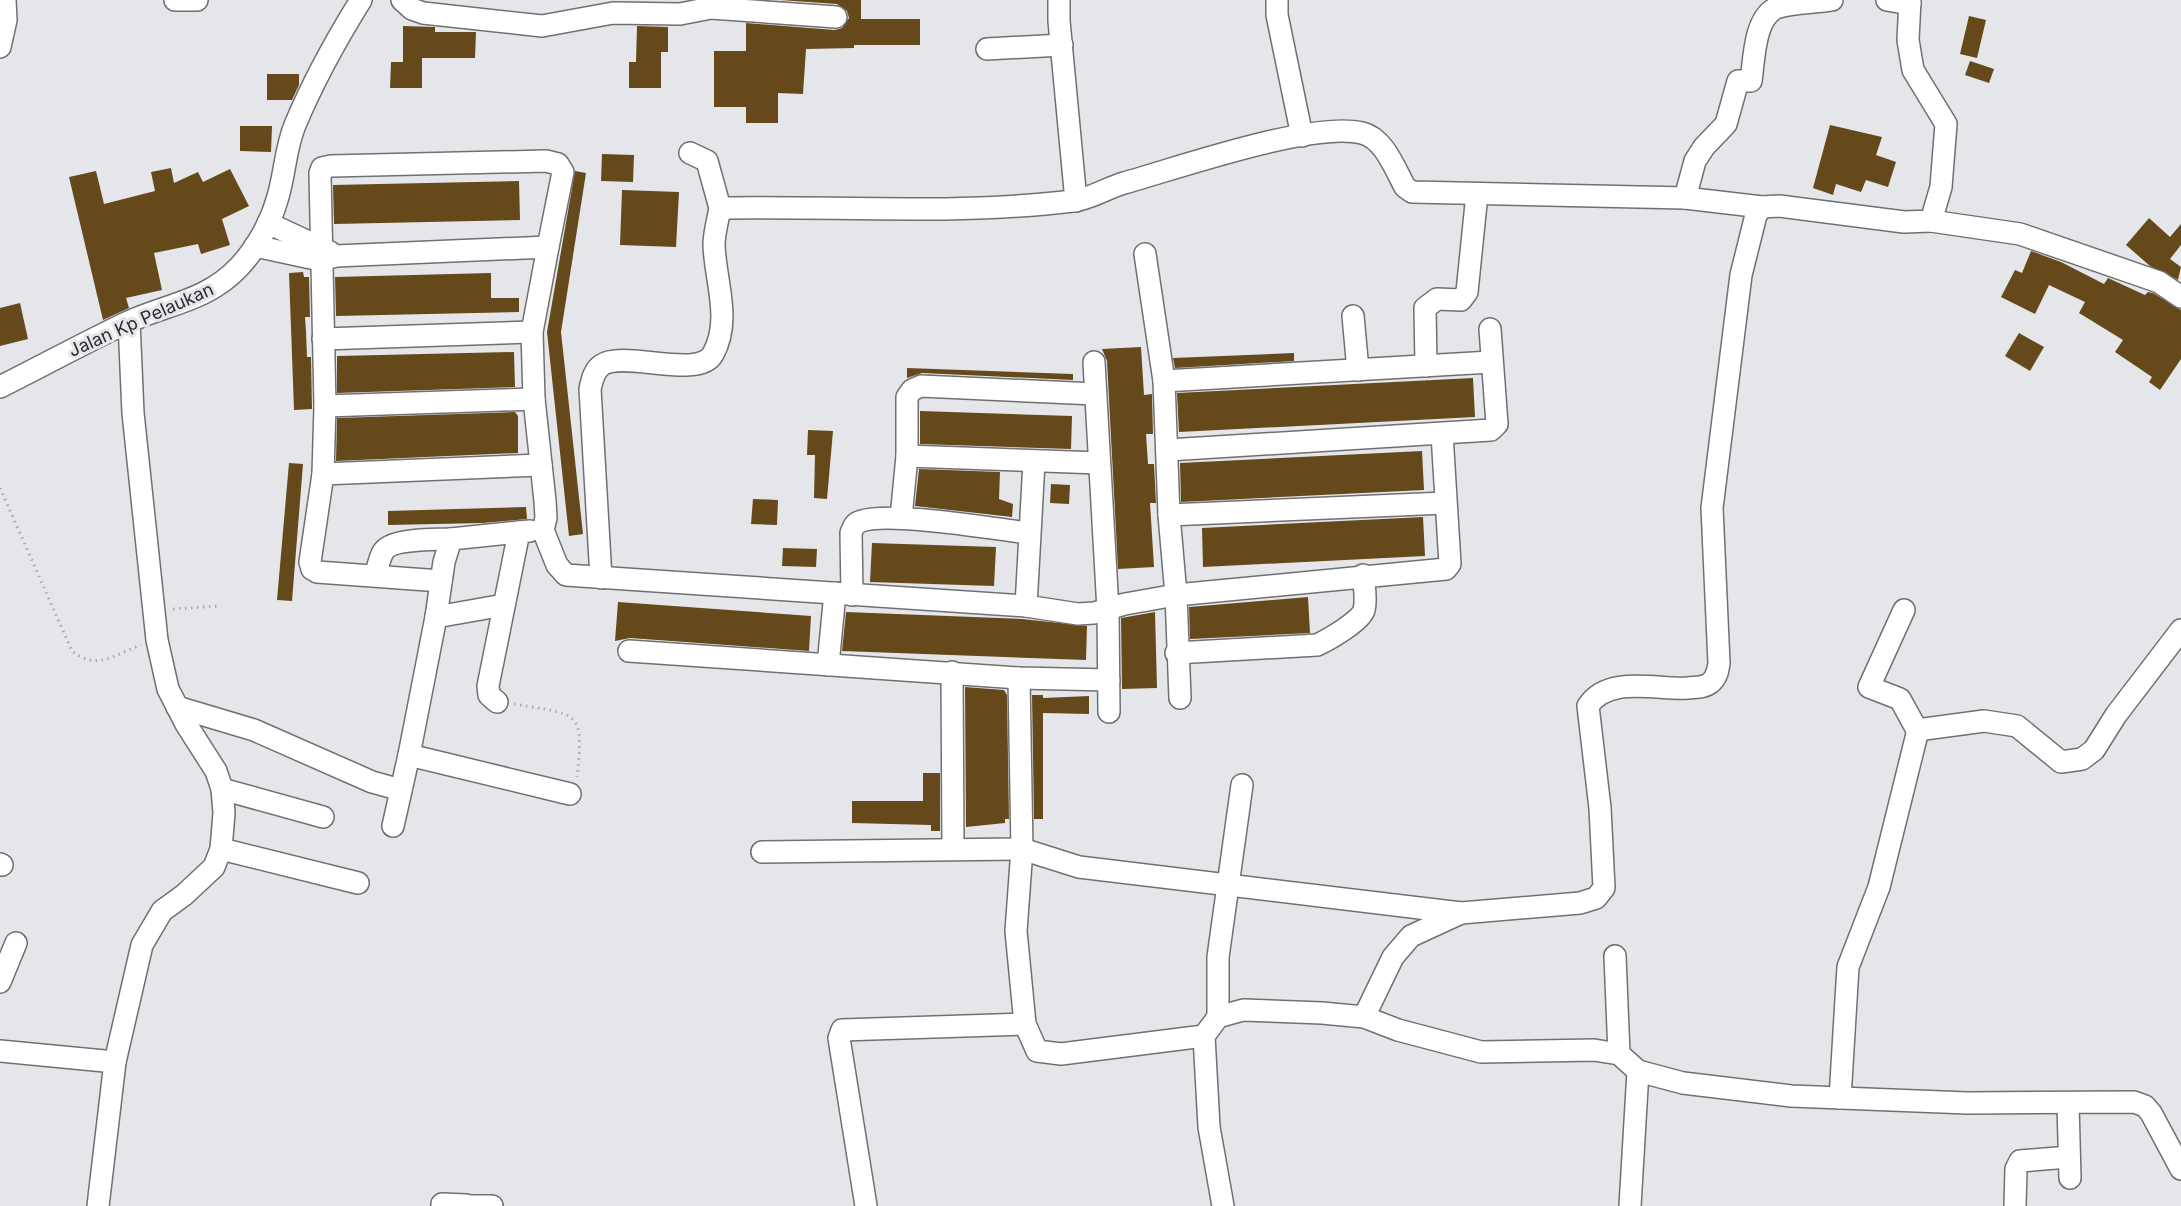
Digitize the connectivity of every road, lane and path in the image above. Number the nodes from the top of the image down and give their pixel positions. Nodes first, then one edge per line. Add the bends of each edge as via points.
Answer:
1 (5, 0) edge
2 (175, 0) edge
3 (197, 0) edge
4 (361, 0) edge
5 (402, 0) edge
6 (1059, 0) edge
7 (1277, 0) edge
8 (1832, 0) edge
9 (1887, 0) edge
10 (1910, 2) edge
11 (614, 6) edge
12 (836, 17) dead end
13 (0, 36) edge
14 (1062, 45) junction
15 (987, 49) dead end
16 (1302, 136) junction
17 (690, 153) dead end
18 (1477, 194) junction
19 (1685, 198) junction
20 (1076, 201) junction
21 (1762, 207) junction
22 (720, 208) junction
23 (1931, 221) junction
24 (268, 223) junction
25 (255, 246) junction
26 (548, 247) junction
27 (326, 254) junction
28 (1145, 254) dead end
29 (2181, 297) edge
30 (1353, 316) dead end
31 (129, 322) junction
32 (1490, 329) dead end
33 (532, 332) junction
34 (323, 339) junction
35 (1094, 362) dead end
36 (1491, 362) junction
37 (1426, 366) junction
38 (1358, 370) junction
39 (1164, 381) junction
40 (0, 387) edge
41 (1095, 394) junction
42 (534, 399) junction
43 (324, 406) junction
44 (1442, 434) junction
45 (1168, 450) junction
46 (907, 456) junction
47 (1034, 462) junction
48 (1100, 463) junction
49 (542, 465) junction
50 (323, 474) junction
51 (0, 488) edge
52 (1445, 503) junction
53 (1169, 515) junction
54 (902, 518) junction
55 (543, 530) junction
56 (519, 532) junction
57 (1029, 533) junction
58 (451, 539) junction
59 (375, 575) junction
60 (1363, 575) junction
61 (601, 578) junction
62 (441, 582) junction
63 (843, 594) junction
64 (1176, 595) junction
65 (504, 605) junction
66 (220, 606) dead end
67 (1026, 606) junction
68 (155, 610) junction
69 (1108, 610) junction
70 (1904, 610) dead end
71 (436, 617) junction
72 (2181, 630) edge
73 (157, 640) junction
74 (630, 651) dead end
75 (1176, 653) junction
76 (828, 664) junction
77 (952, 672) junction
78 (1019, 678) junction
79 (1109, 680) junction
80 (1180, 698) dead end
81 (497, 702) joint
82 (177, 707) junction
83 (1109, 712) dead end
84 (1918, 730) junction
85 (409, 755) junction
86 (1242, 785) dead end
87 (222, 789) junction
88 (401, 790) junction
89 (570, 795) joint
90 (323, 817) dead end
91 (393, 826) dead end
92 (221, 849) junction
93 (953, 849) junction
94 (1022, 849) junction
95 (762, 852) dead end
96 (358, 883) dead end
97 (1227, 886) junction
98 (1461, 913) junction
99 (16, 943) dead end
100 (1615, 956) dead end
101 (0, 981) edge
102 (1218, 1017) junction
103 (1364, 1017) junction
104 (1025, 1024) junction
105 (1204, 1036) junction
106 (0, 1051) edge
107 (1618, 1054) junction
108 (115, 1062) junction
109 (1638, 1071) junction
110 (1840, 1098) junction
111 (2068, 1104) junction
112 (2181, 1169) edge
113 (442, 1204) dead end
114 (466, 1205) edge
115 (98, 1206) edge
116 (492, 1206) edge
117 (866, 1206) edge
118 (1223, 1206) edge
119 (1630, 1206) edge
120 (2015, 1206) edge

1 - 13 street via 6,20
2 - 3 street
4 - 24 street, Jalan Kp Pelaukan via 339,34 294,126 283,161 278,199
5 - 11 street via 423,13 542,26
6 - 14 street
7 - 16 street
8 - 19 street via 1776,8 1766,16 1760,28 1751,81 1738,81 1726,124 1695,161
9 - 10 street
10 - 23 street via 1908,40 1913,70 1946,124 1941,187
11 - 12 street via 680,14 711,8
14 - 15 street
14 - 20 street
16 - 18 street via 1331,130 1361,132 1378,141 1412,192
16 - 20 street via 1121,184
17 - 22 street via 707,161
18 - 19 street
18 - 37 street via 1467,292 1461,300 1437,299 1425,308
19 - 21 street
20 - 22 street via 885,211
21 - 23 street via 1904,222
21 - 98 street via 1756,215 1741,275 1712,508 1717,676 1702,687 1626,686 1594,697 1588,706 1600,808 1604,888 1596,898 1580,903
22 - 61 street via 714,244 722,299 713,355 706,361 685,365 613,360 601,365 592,380
23 - 29 street via 2020,234 2159,282
24 - 25 street, Jalan Kp Pelaukan
24 - 27 street
25 - 27 street
25 - 31 street, Jalan Kp Pelaukan via 217,287
26 - 27 street
26 - 27 street via 562,172 558,164 546,161 322,168 318,178
26 - 33 street
27 - 34 street
28 - 39 street
30 - 38 street
31 - 40 street, Jalan Kp Pelaukan
31 - 68 street via 134,413
32 - 36 street
33 - 34 street
33 - 42 street
34 - 43 street
35 - 41 street
36 - 37 street
36 - 44 street via 1497,424 1486,431
37 - 38 street
38 - 39 street
39 - 45 street
41 - 46 street via 921,386 907,397
41 - 48 street
42 - 43 street
42 - 49 street
43 - 50 street
44 - 45 street
44 - 52 street
45 - 53 street
46 - 47 street
46 - 54 street
47 - 48 street
47 - 57 street
48 - 69 street
49 - 50 street
49 - 55 street via 546,518
50 - 59 street via 309,558 312,569
51 - 73 path via 72,651 91,662 105,661
52 - 53 street
52 - 60 street via 1450,564 1446,569
53 - 64 street
54 - 57 street
54 - 63 street via 854,525
55 - 56 street
55 - 61 street via 560,571
56 - 58 street
56 - 65 street
57 - 67 street
58 - 59 street via 388,546
58 - 62 street
59 - 62 street
60 - 64 street
60 - 75 street via 1362,615 1334,638 1317,645
61 - 63 street
62 - 71 street
63 - 67 street
63 - 76 street
64 - 69 street
64 - 75 street
65 - 71 street
65 - 81 street via 488,686 489,695
66 - 68 path
67 - 69 street via 1078,614
68 - 73 street
69 - 79 street
70 - 84 street via 1868,684 1900,699
71 - 85 street
72 - 84 street via 2094,750 2082,759 2055,760 2027,732 2004,724 1971,722
73 - 82 street via 168,689
74 - 76 street
75 - 80 street
76 - 77 street
77 - 78 street
77 - 93 street
78 - 79 street
78 - 94 street
79 - 83 street
81 - 89 path via 565,713 576,722 581,740 576,791
82 - 87 street via 216,771
82 - 88 street via 254,730 372,782
84 - 110 street via 1879,887 1848,967
85 - 88 street
85 - 89 street
86 - 97 street
87 - 90 street
87 - 92 street
88 - 91 street
92 - 96 street
92 - 108 street via 205,877 162,911 142,945
93 - 94 street
93 - 95 street
94 - 97 street via 1079,867
94 - 104 street via 1016,931
97 - 98 street
97 - 102 street via 1218,957
98 - 103 street via 1411,936 1394,957
99 - 101 street
100 - 107 street
102 - 103 street via 1242,1010
102 - 105 street
103 - 107 street via 1481,1052 1594,1050
104 - 105 street via 1037,1051 1049,1054
104 - 117 street via 842,1030 839,1038
105 - 118 street via 1209,1127
106 - 108 street
107 - 109 street
108 - 115 street
109 - 110 street via 1683,1083
109 - 119 street
110 - 111 street
111 - 112 street via 2110,1101 2145,1106
111 - 120 street via 2069,1167 2020,1161 2016,1168
113 - 114 street
114 - 116 street

